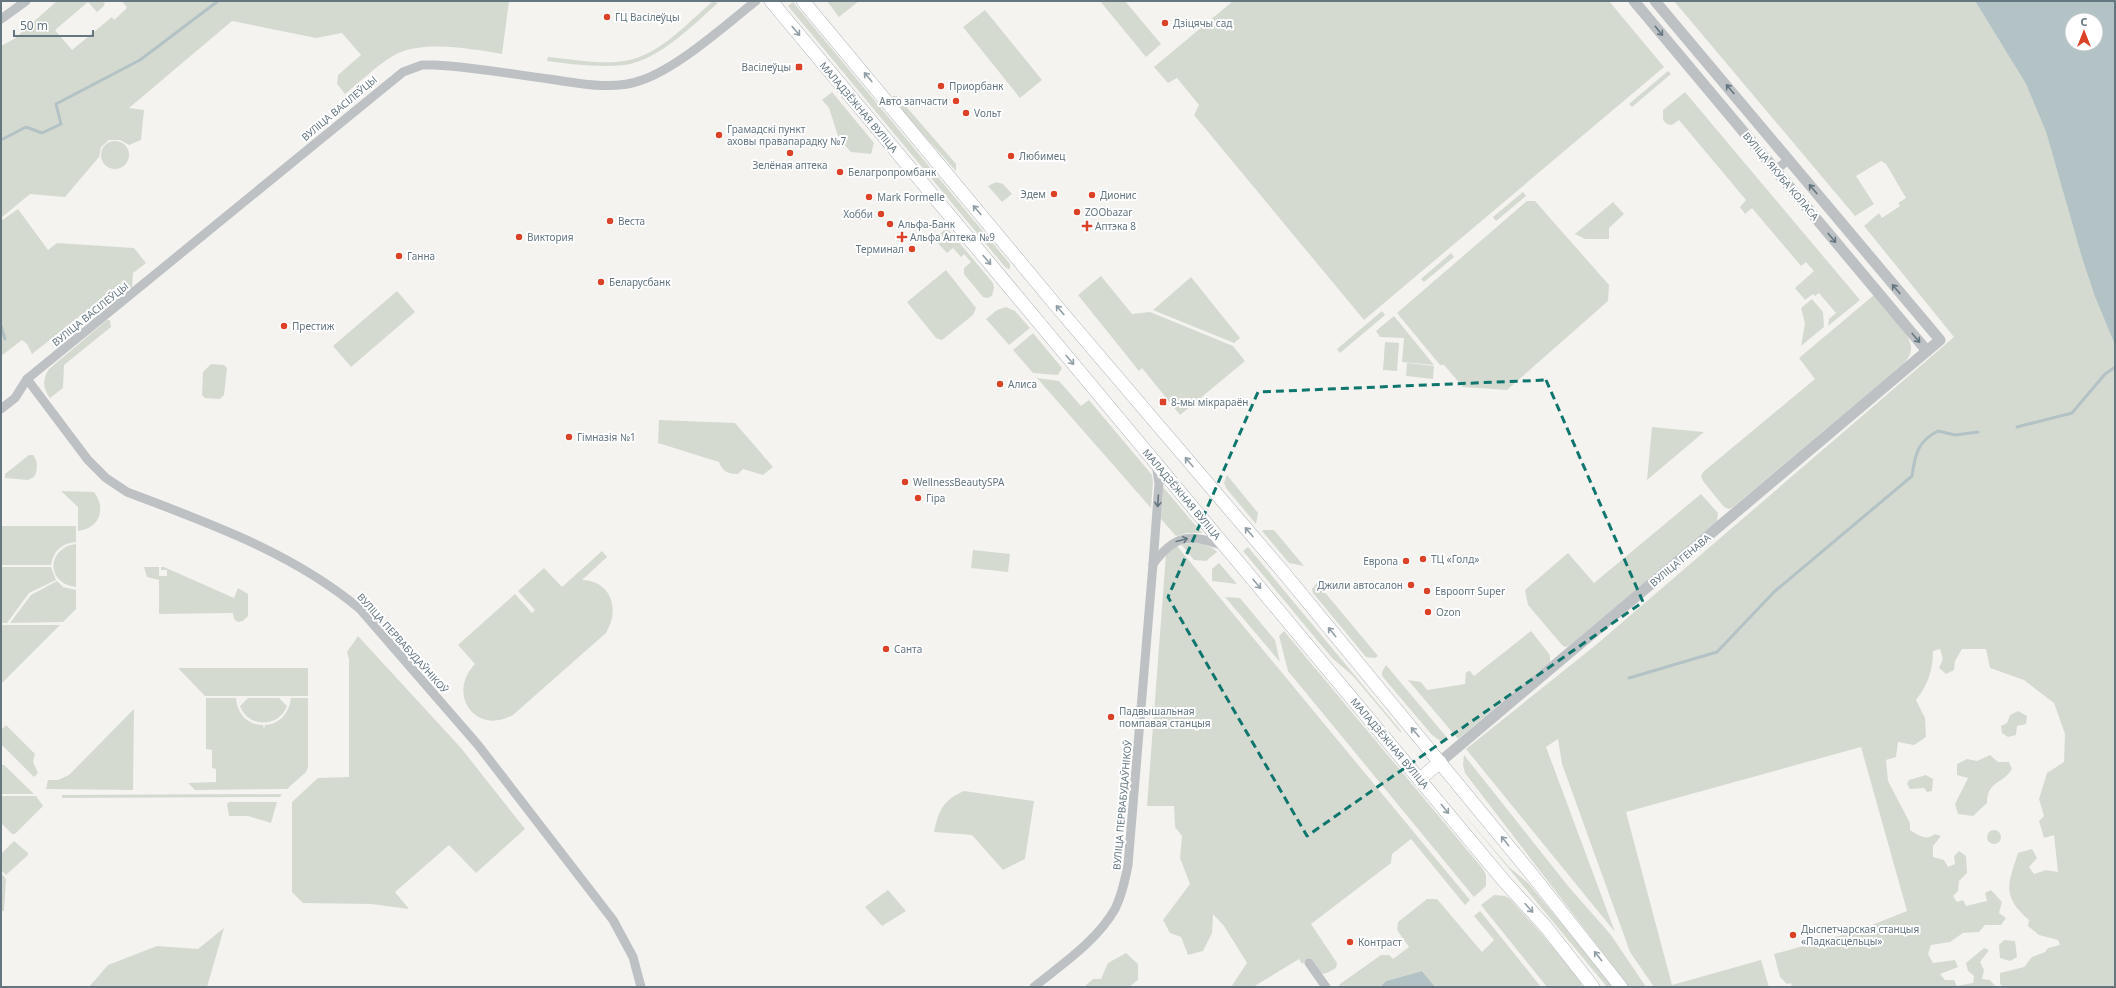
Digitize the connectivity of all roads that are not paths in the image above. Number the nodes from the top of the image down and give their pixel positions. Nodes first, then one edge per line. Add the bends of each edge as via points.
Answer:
1 (26, 1) edge
2 (756, 1) edge
3 (771, 1) edge
4 (803, 1) edge
5 (1634, 1) edge
6 (1655, 1) edge
7 (1, 19) edge
8 (1789, 159) junction
9 (1776, 170) junction
10 (1940, 340) joint
11 (1927, 351) junction
12 (27, 379) junction
13 (1, 409) edge
14 (1156, 462) junction
15 (1225, 546) junction
16 (1153, 564) junction
17 (1440, 762) junction
18 (1420, 780) junction
19 (1308, 963) dead end
20 (641, 987) edge
21 (1034, 987) edge
22 (1326, 987) edge
23 (1593, 987) edge
24 (1621, 987) edge

1 - 7 street
2 - 12 street, ВУЛІЦА ВАСІЛЕЎЦЫ via 672,65 642,80 607,86 435,65 403,72
3 -> 14 main road, МАЛАДЗЁЖНАЯ ВУЛІЦА
17 -> 4 main road
5 -> 9 street, ВУЛІЦА ЯКУБА КОЛАСА
8 -> 6 street, ВУЛІЦА ЯКУБА КОЛАСА
8 - 9 street
10 -> 8 street, ВУЛІЦА ЯКУБА КОЛАСА
9 -> 11 street, ВУЛІЦА ЯКУБА КОЛАСА
10 - 11 street, ВУЛІЦА ГЕНАВА
11 - 17 street, ВУЛІЦА ГЕНАВА
12 - 13 street, ВУЛІЦА ВАСІЛЕЎЦЫ via 15,398
12 - 20 street, ВУЛІЦА ПЕРВАБУДАЎНІКОЎ via 88,460 106,478 127,492 272,551 337,590 360,609 478,745 613,920 633,957
14 - 15 main road, МАЛАДЗЁЖНАЯ ВУЛІЦА
14 -> 16 street, ВУЛІЦА ПЕРВАБУДАЎНІКОЎ via 1159,483
16 -> 15 street via 1164,550 1176,542 1189,538 1201,538
15 -> 18 main road, МАЛАДЗЁЖНАЯ ВУЛІЦА
16 - 21 street, ВУЛІЦА ПЕРВАБУДАЎНІКОЎ via 1124,888 1104,926 1086,945
17 - 18 main road, ВУЛІЦА ГЕНАВА
24 -> 17 main road
18 -> 23 main road, МАЛАДЗЁЖНАЯ ВУЛІЦА via 1546,927
19 - 22 street

